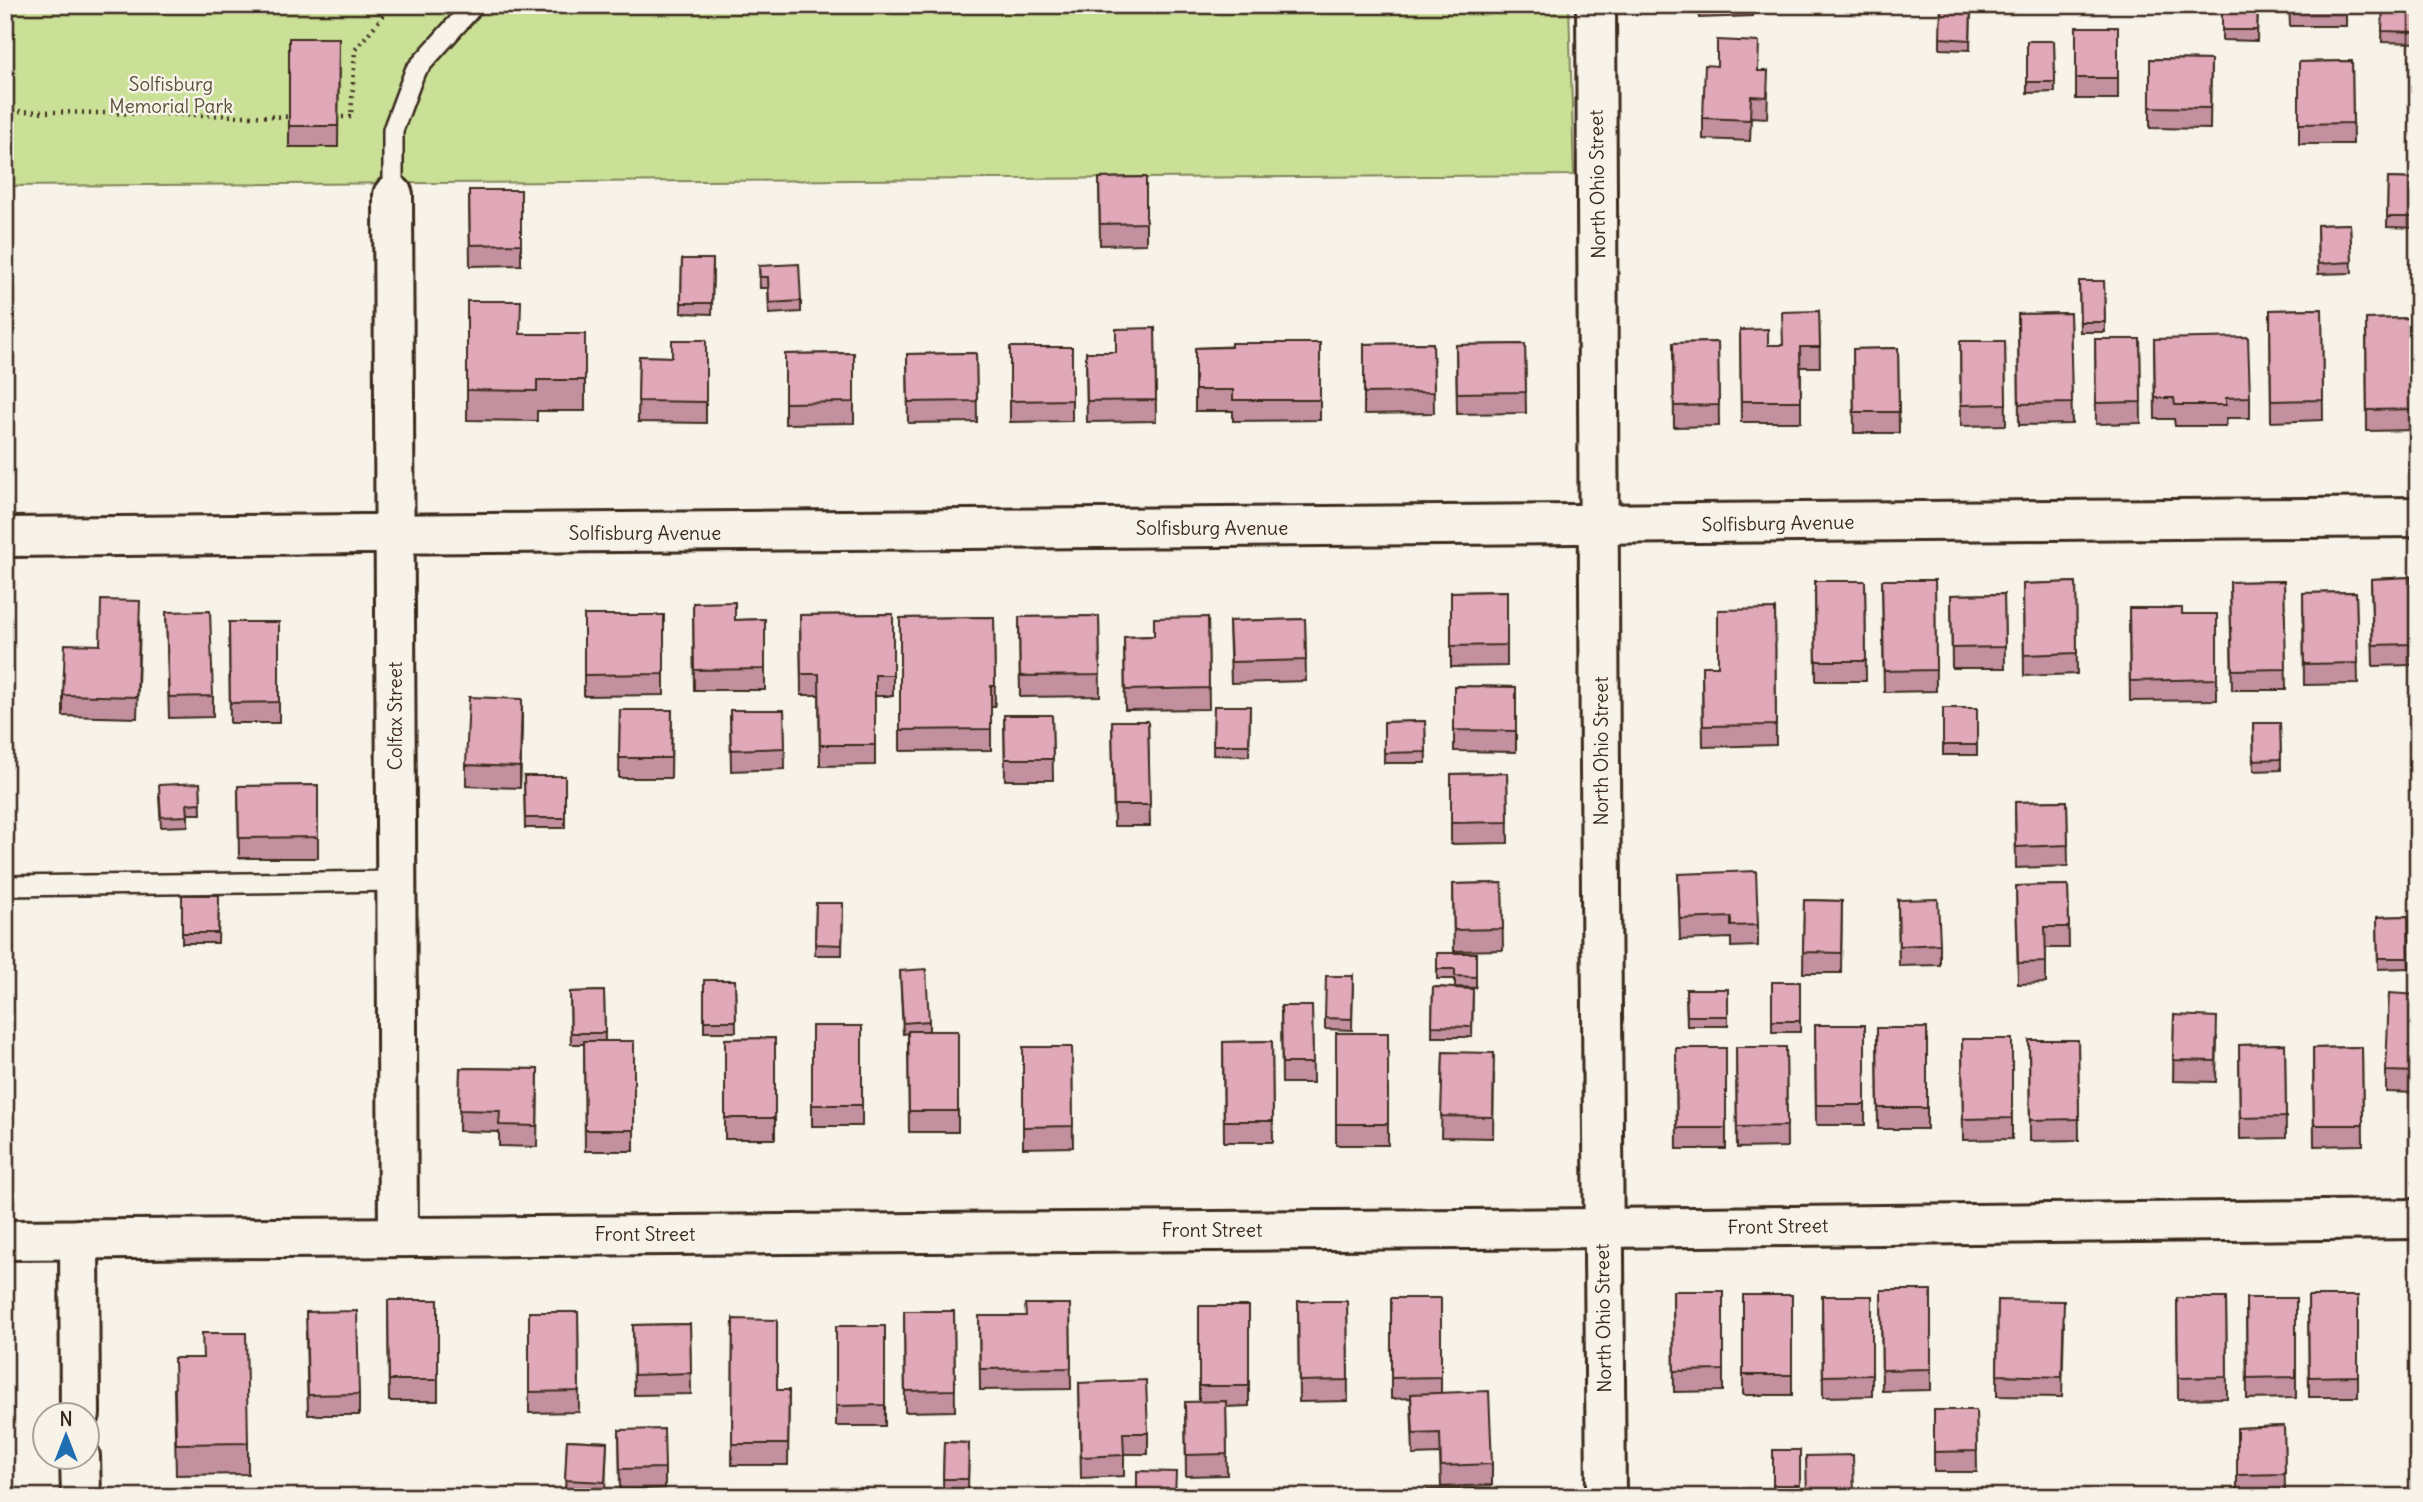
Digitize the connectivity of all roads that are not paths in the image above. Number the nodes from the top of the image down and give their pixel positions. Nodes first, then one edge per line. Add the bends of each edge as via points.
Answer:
1 (474, 5) edge
2 (1596, 5) edge
3 (393, 195) joint
4 (2418, 517) edge
5 (1600, 525) junction
6 (394, 535) junction
7 (5, 537) edge
8 (396, 881) junction
9 (5, 886) edge
10 (2418, 1219) edge
11 (1602, 1228) junction
12 (398, 1237) junction
13 (79, 1239) junction
14 (5, 1240) edge
15 (80, 1400) edge
16 (80, 1470) edge
17 (80, 1497) edge
18 (1606, 1497) edge

1 - 3 lane via 415,71 393,130
2 - 5 street, North Ohio Street
3 - 6 street, Colfax Street
4 - 5 street, Solfisburg Avenue
5 - 6 street, Solfisburg Avenue
5 - 11 street, North Ohio Street
6 - 7 street, Solfisburg Avenue
6 - 8 street, Colfax Street
8 - 9 lane
8 - 12 street, Colfax Street
10 - 11 street, Front Street
11 - 12 street, Front Street
11 - 18 street, North Ohio Street
12 - 13 street, Front Street
13 - 14 street, Front Street
13 - 15 street
16 - 17 street

